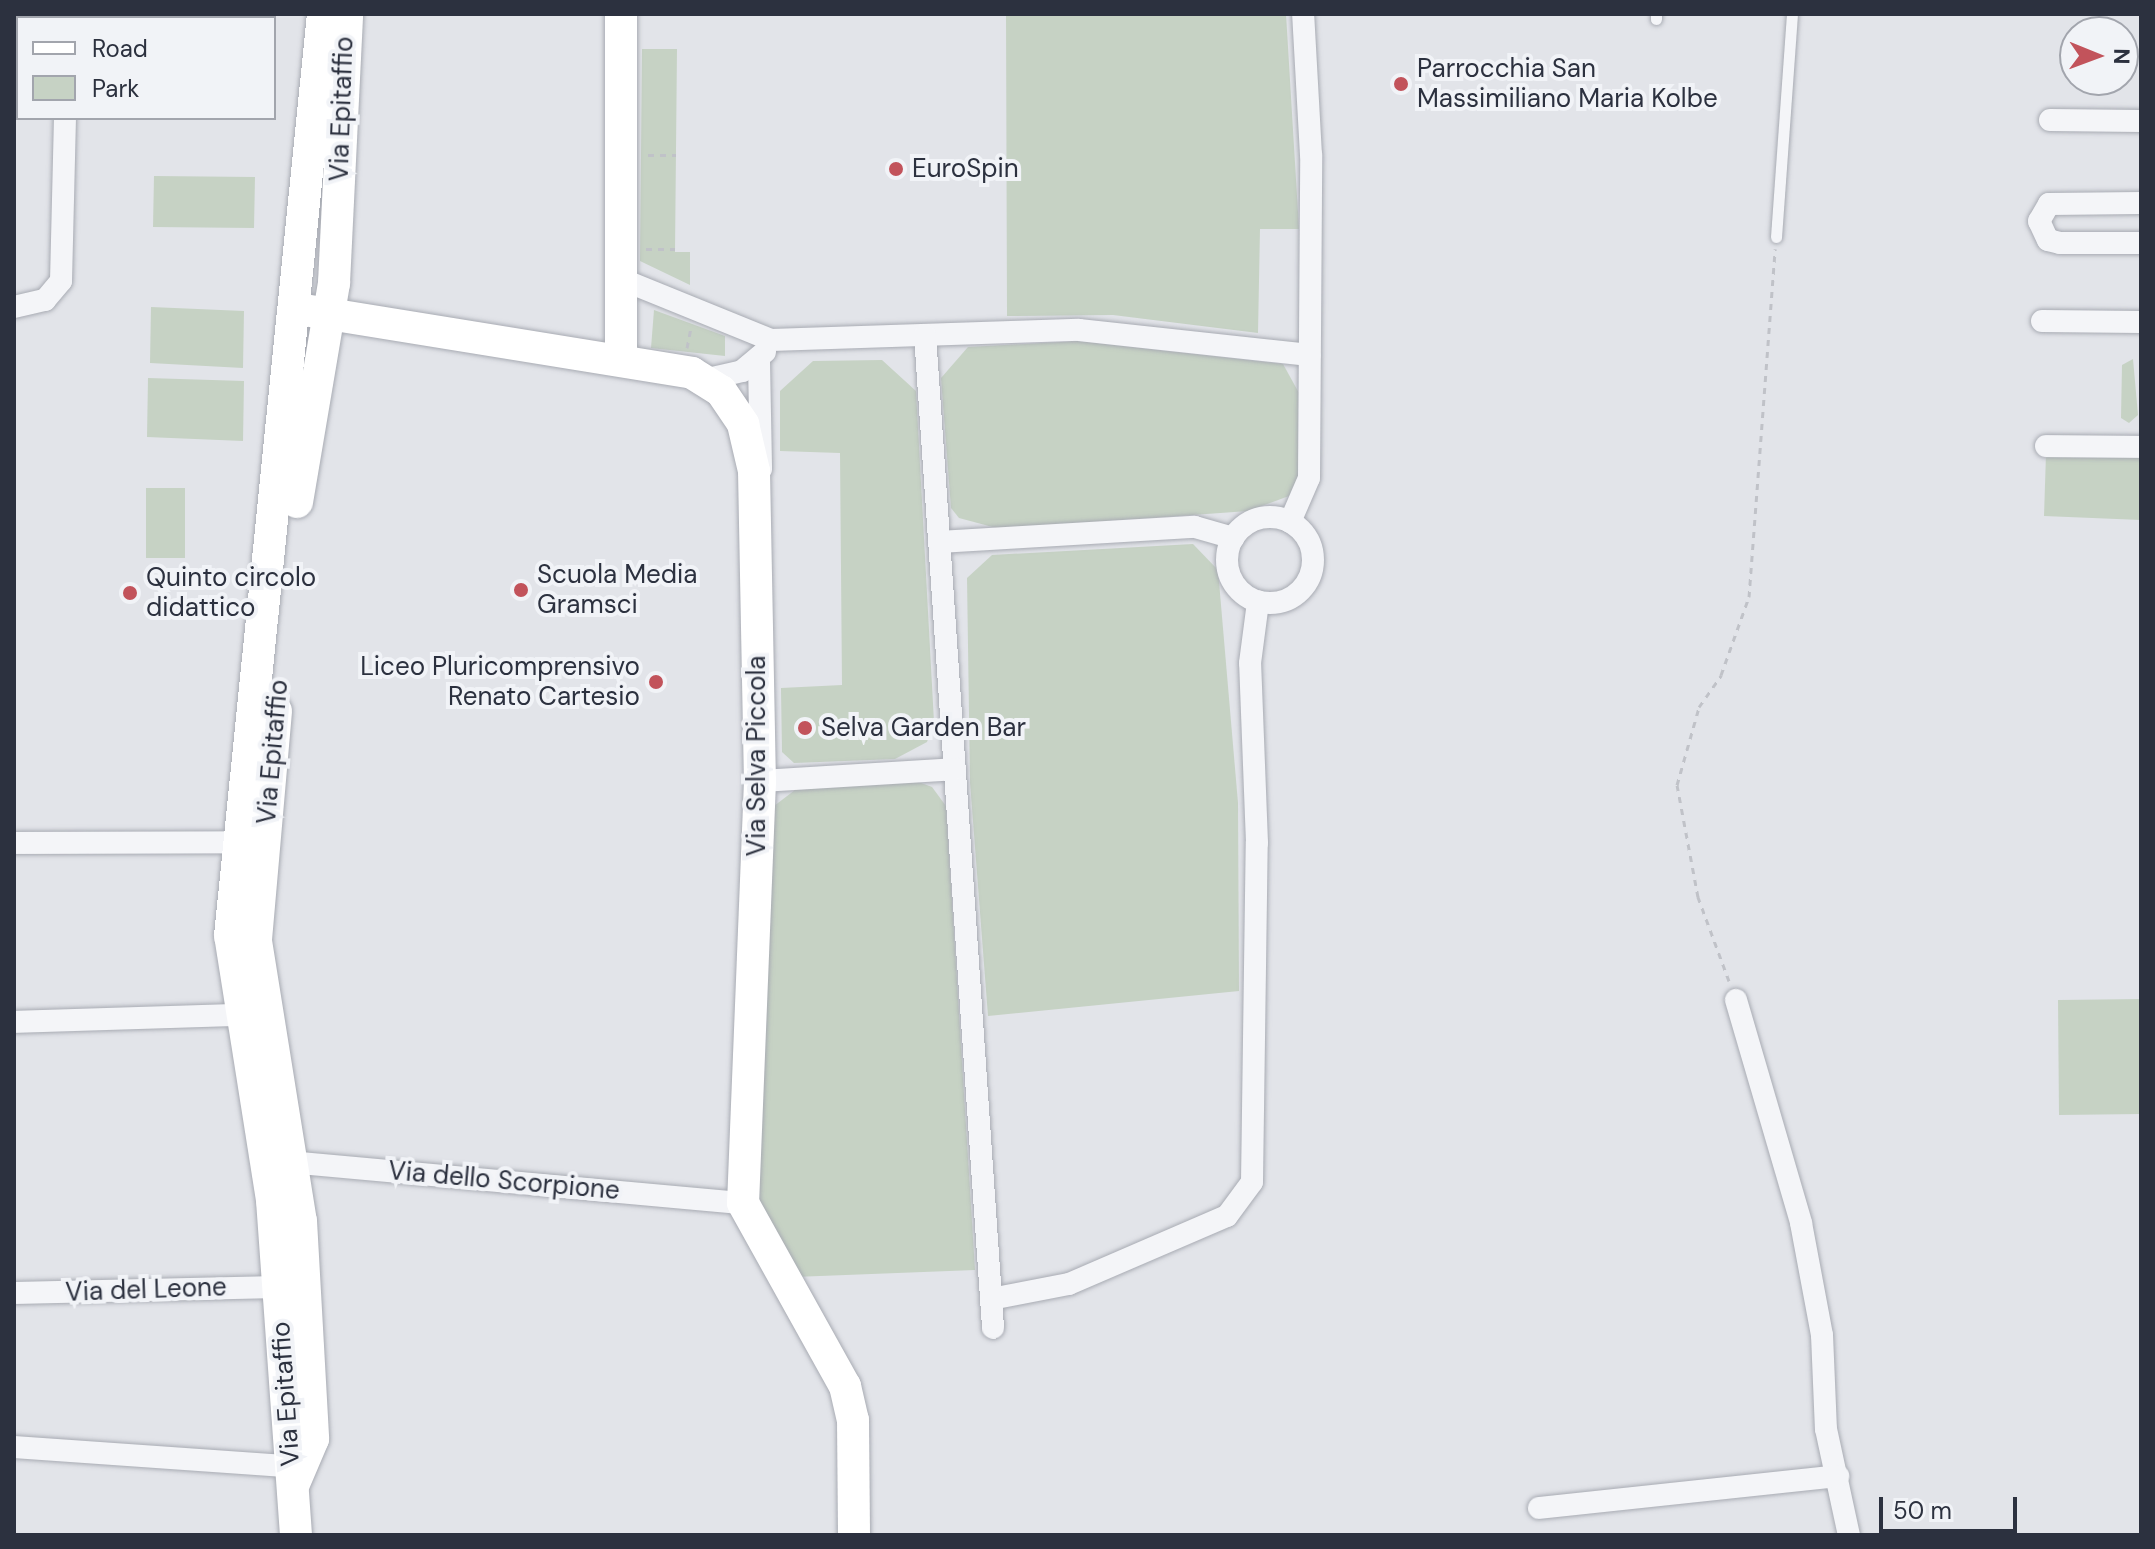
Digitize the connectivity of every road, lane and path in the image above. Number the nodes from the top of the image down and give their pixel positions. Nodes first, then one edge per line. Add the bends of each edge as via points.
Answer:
1 (323, 14) edge
2 (347, 14) edge
3 (621, 14) edge
4 (1303, 14) edge
5 (1792, 14) edge
6 (65, 120) edge
7 (2050, 120) dead end
8 (2141, 121) edge
9 (640, 155) dead end
10 (676, 155) dead end
11 (2141, 203) edge
12 (1776, 237) joint
13 (2141, 243) edge
14 (639, 249) dead end
15 (675, 249) dead end
16 (621, 279) junction
17 (14, 307) edge
18 (298, 309) junction
19 (695, 309) junction
20 (330, 314) junction
21 (2042, 321) dead end
22 (2141, 322) edge
23 (925, 335) junction
24 (771, 340) junction
25 (1310, 355) junction
26 (621, 360) junction
27 (759, 362) junction
28 (696, 375) junction
29 (2046, 446) dead end
30 (2141, 447) edge
31 (755, 505) junction
32 (1290, 522) junction
33 (1233, 538) junction
34 (939, 542) junction
35 (1258, 602) junction
36 (955, 769) junction
37 (760, 781) junction
38 (252, 842) junction
39 (14, 843) edge
40 (1736, 1000) joint
41 (239, 1015) junction
42 (14, 1022) edge
43 (278, 1161) junction
44 (743, 1203) junction
45 (278, 1287) junction
46 (14, 1293) edge
47 (991, 1299) junction
48 (993, 1328) dead end
49 (14, 1447) edge
50 (296, 1473) junction
51 (1838, 1476) junction
52 (1539, 1508) dead end
53 (296, 1535) edge
54 (854, 1535) edge
55 (1849, 1535) edge

1 - 18 street, Via Epitaffio
2 - 20 street, Via Epitaffio
3 - 16 street
4 - 25 street
5 - 12 lane
6 - 17 street via 61,281 45,300
7 - 8 street
9 - 10 path
11 - 13 street via 2049,204 2039,221 2048,240 2060,243
12 - 40 path via 1749,597 1721,675 1699,707 1677,785 1698,897
14 - 15 path
16 - 19 street
16 - 26 street
18 - 20 street
18 - 38 street, Via Epitaffio
19 - 24 street
19 - 28 path
20 - 26 street
20 - 38 street, Via Epitaffio via 295,519
21 - 22 street
23 - 24 street
23 - 25 street via 1111,331
23 - 34 street
24 - 27 street
25 - 32 street via 1309,478
26 - 28 street
27 - 28 street
27 - 31 street via 763,434
28 - 31 street, Via Selva Piccola via 743,424
29 - 30 street
31 - 37 street, Via Selva Piccola
32 - 33 street via 1259,518
32 - 35 street via 1311,547 1310,575 1286,600
33 - 34 street via 1195,527
33 - 35 street via 1228,573
34 - 36 street
35 - 47 street via 1250,663 1257,843 1252,1182 1227,1216 1069,1284
36 - 37 street
36 - 47 street
37 - 44 street, Via Selva Piccola
38 - 39 street
38 - 41 street, Via Epitaffio via 230,955
38 - 43 street, Via Epitaffio via 256,959
40 - 51 street via 1801,1223
41 - 42 street
41 - 43 street, Via Epitaffio
43 - 44 street, Via dello Scorpione
43 - 45 street, Via Epitaffio
43 - 50 street, Via Epitaffio via 314,1425
44 - 54 street via 845,1386 853,1420
45 - 46 street, Via del Leone
45 - 50 street, Via Epitaffio
47 - 48 street
49 - 50 street
50 - 53 street, Via Epitaffio
51 - 52 street
51 - 55 street

